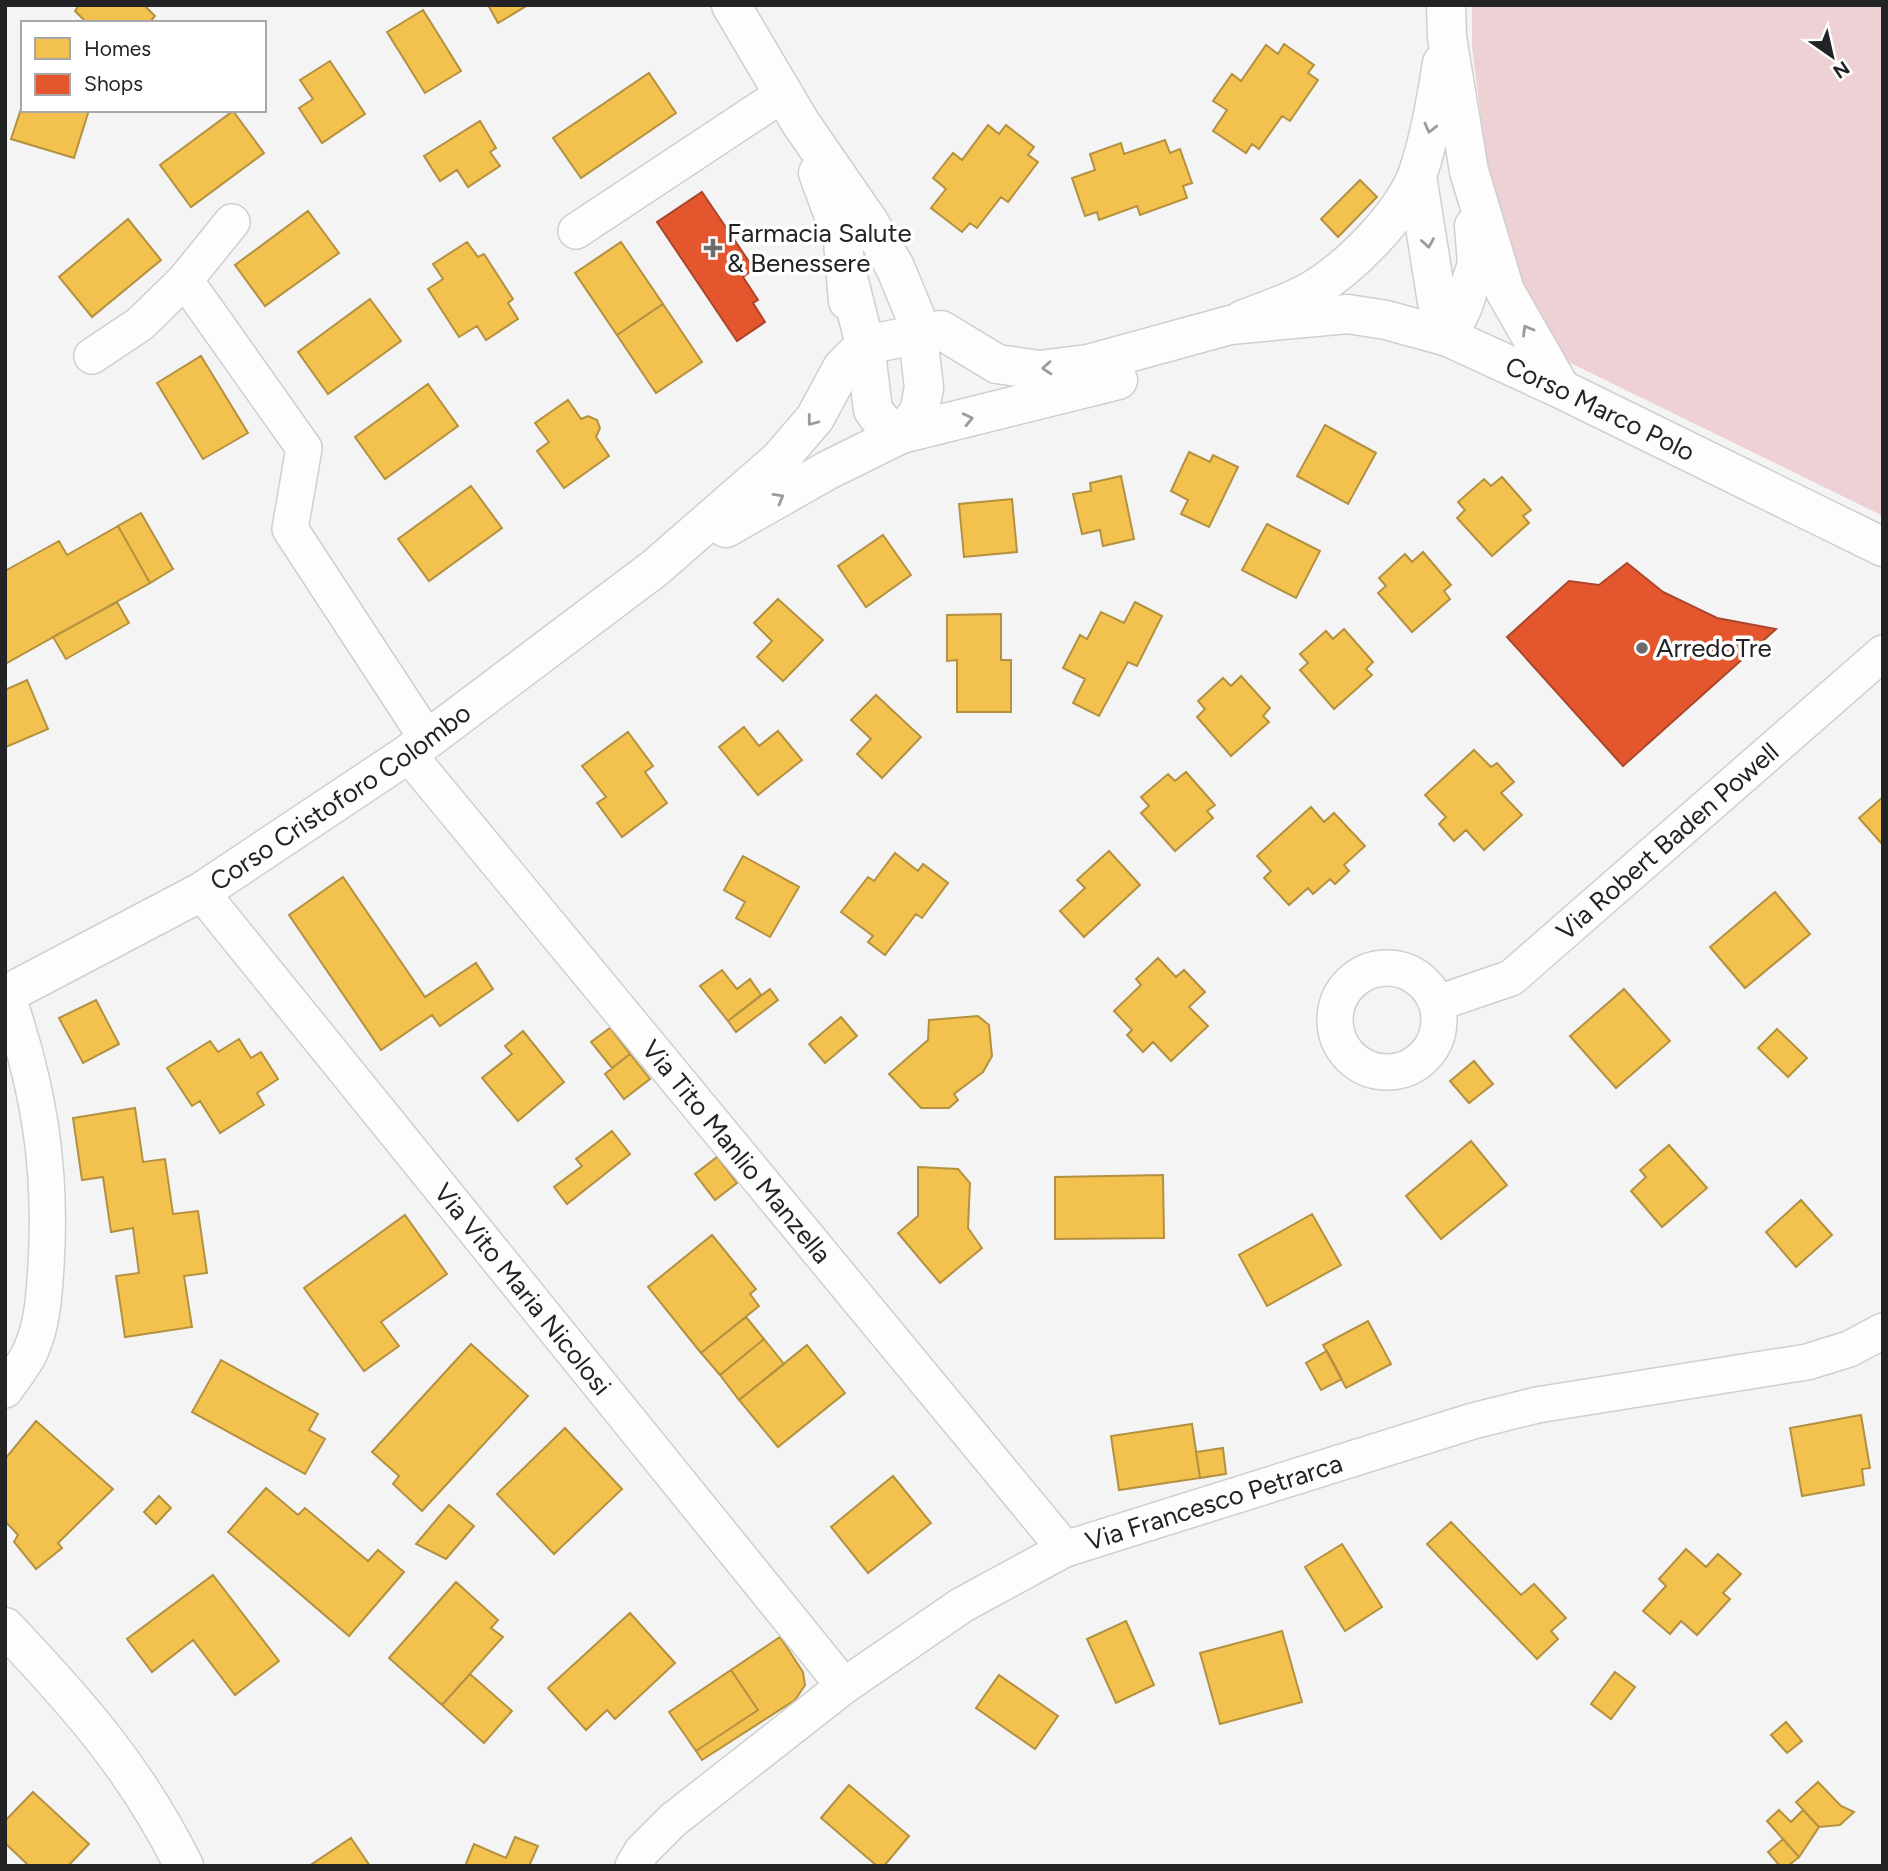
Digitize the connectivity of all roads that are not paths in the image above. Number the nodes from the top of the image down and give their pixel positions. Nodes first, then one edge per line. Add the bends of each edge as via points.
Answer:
1 (731, 5) edge
2 (1447, 21) edge
3 (791, 108) junction
4 (1469, 171) junction
5 (1417, 176) junction
6 (232, 222) dead end
7 (576, 231) dead end
8 (185, 280) junction
9 (1306, 317) junction
10 (1230, 325) junction
11 (930, 331) junction
12 (1448, 337) junction
13 (92, 356) dead end
14 (853, 357) junction
15 (1561, 389) junction
16 (901, 434) junction
17 (1883, 547) edge
18 (655, 568) junction
19 (1883, 653) edge
20 (418, 747) junction
21 (201, 892) junction
22 (6, 995) edge
23 (1438, 1003) dead end
24 (1883, 1331) edge
25 (5, 1390) edge
26 (1065, 1549) junction
27 (5, 1626) edge
28 (844, 1686) junction
29 (184, 1866) edge
30 (633, 1866) edge

1 - 3 main road
2 - 4 main road
2 -> 5 main road via 1432,123
3 - 7 street
3 - 11 main road via 869,222
3 - 14 main road via 843,242
4 - 12 main road via 1477,264
15 -> 4 main road via 1505,291
5 - 10 main road via 1389,222 1311,291
5 -> 12 main road via 1437,302
6 - 8 street
8 - 13 street via 140,324
8 - 20 street, Via Tito Manlio Manzella via 304,448 290,529
9 - 10 main road
9 - 12 main road, Corso Marco Polo via 1348,314
16 -> 9 main road via 1123,379
10 -> 11 main road via 1088,364 1039,370 997,364
11 - 14 main road
11 - 16 main road via 919,412
12 - 15 main road, Corso Marco Polo
14 - 16 main road via 873,410 886,427
14 -> 18 main road via 815,418 779,460
15 - 17 main road, Corso Marco Polo
18 -> 16 main road
18 - 20 main road, Corso Cristoforo Colombo
19 - 23 street, Via Robert Baden Powell via 1511,978
20 - 21 main road, Corso Cristoforo Colombo
20 - 26 street, Via Tito Manlio Manzella
21 - 22 main road, Corso Cristoforo Colombo
21 - 28 street, Via Vito Maria Nicolosi
22 - 25 street via 41,1118 49,1206 43,1310 31,1350
24 - 26 street, Via Francesco Petrarca via 1849,1349 1807,1362 1537,1405 1473,1421
26 - 28 street, Via Francesco Petrarca via 962,1605
27 - 29 main road via 86,1713 133,1774
28 - 30 street, Via Francesco Petrarca via 673,1820

